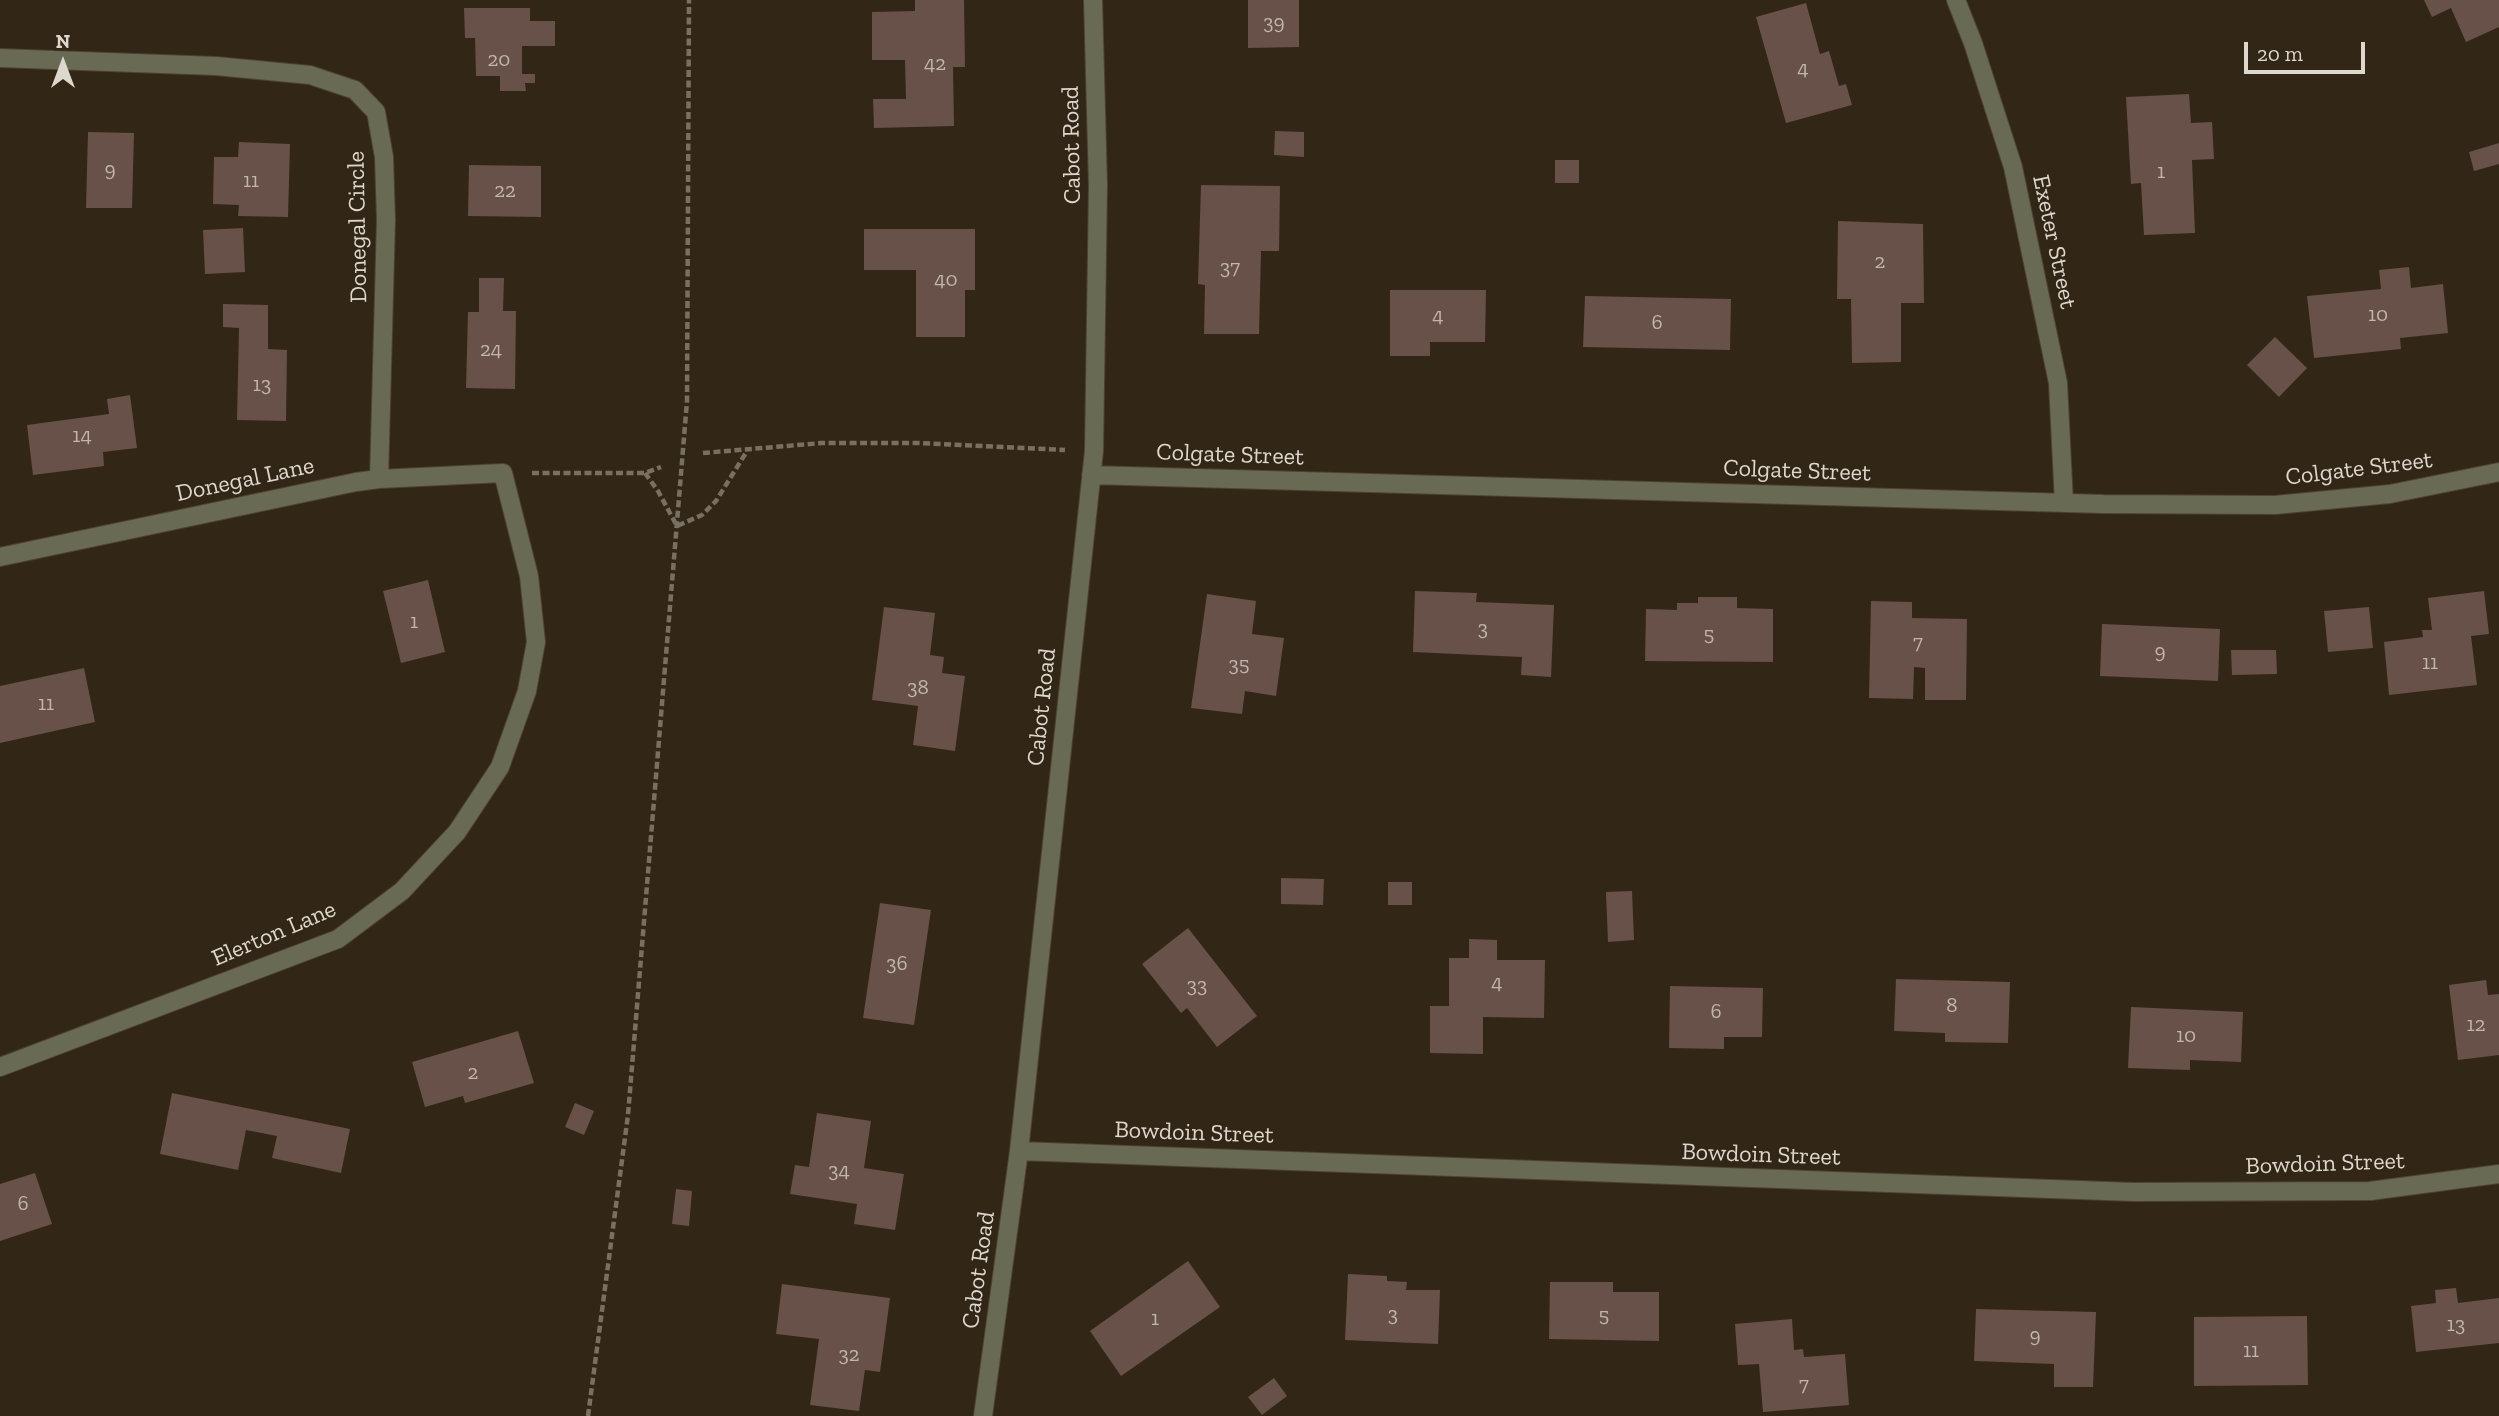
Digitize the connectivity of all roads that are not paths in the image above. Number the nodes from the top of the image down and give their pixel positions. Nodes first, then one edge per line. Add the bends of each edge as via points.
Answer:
1 (1093, 0) edge
2 (1956, 0) edge
3 (0, 58) edge
4 (2499, 472) edge
5 (503, 473) joint
6 (1090, 475) junction
7 (379, 479) junction
8 (2064, 503) junction
9 (0, 557) edge
10 (0, 1067) edge
11 (1019, 1151) junction
12 (2499, 1174) edge
13 (984, 1416) edge

1 - 6 street, Cabot Road via 1098,186
2 - 8 street, Exeter Street via 2012,167 2058,383
3 - 7 street, Donegal Circle via 216,66 310,75 355,90 376,112 384,156 386,220
4 - 8 street, Colgate Street via 2390,494 2275,505
5 - 7 street, Donegal Lane
5 - 10 street, Elerton Lane via 529,576 536,642 527,691 500,767 457,832 402,891 338,939
6 - 8 street, Colgate Street
6 - 11 street, Cabot Road
7 - 9 street, Donegal Lane
11 - 12 street, Bowdoin Street via 2133,1192 2370,1191
11 - 13 street, Cabot Road

